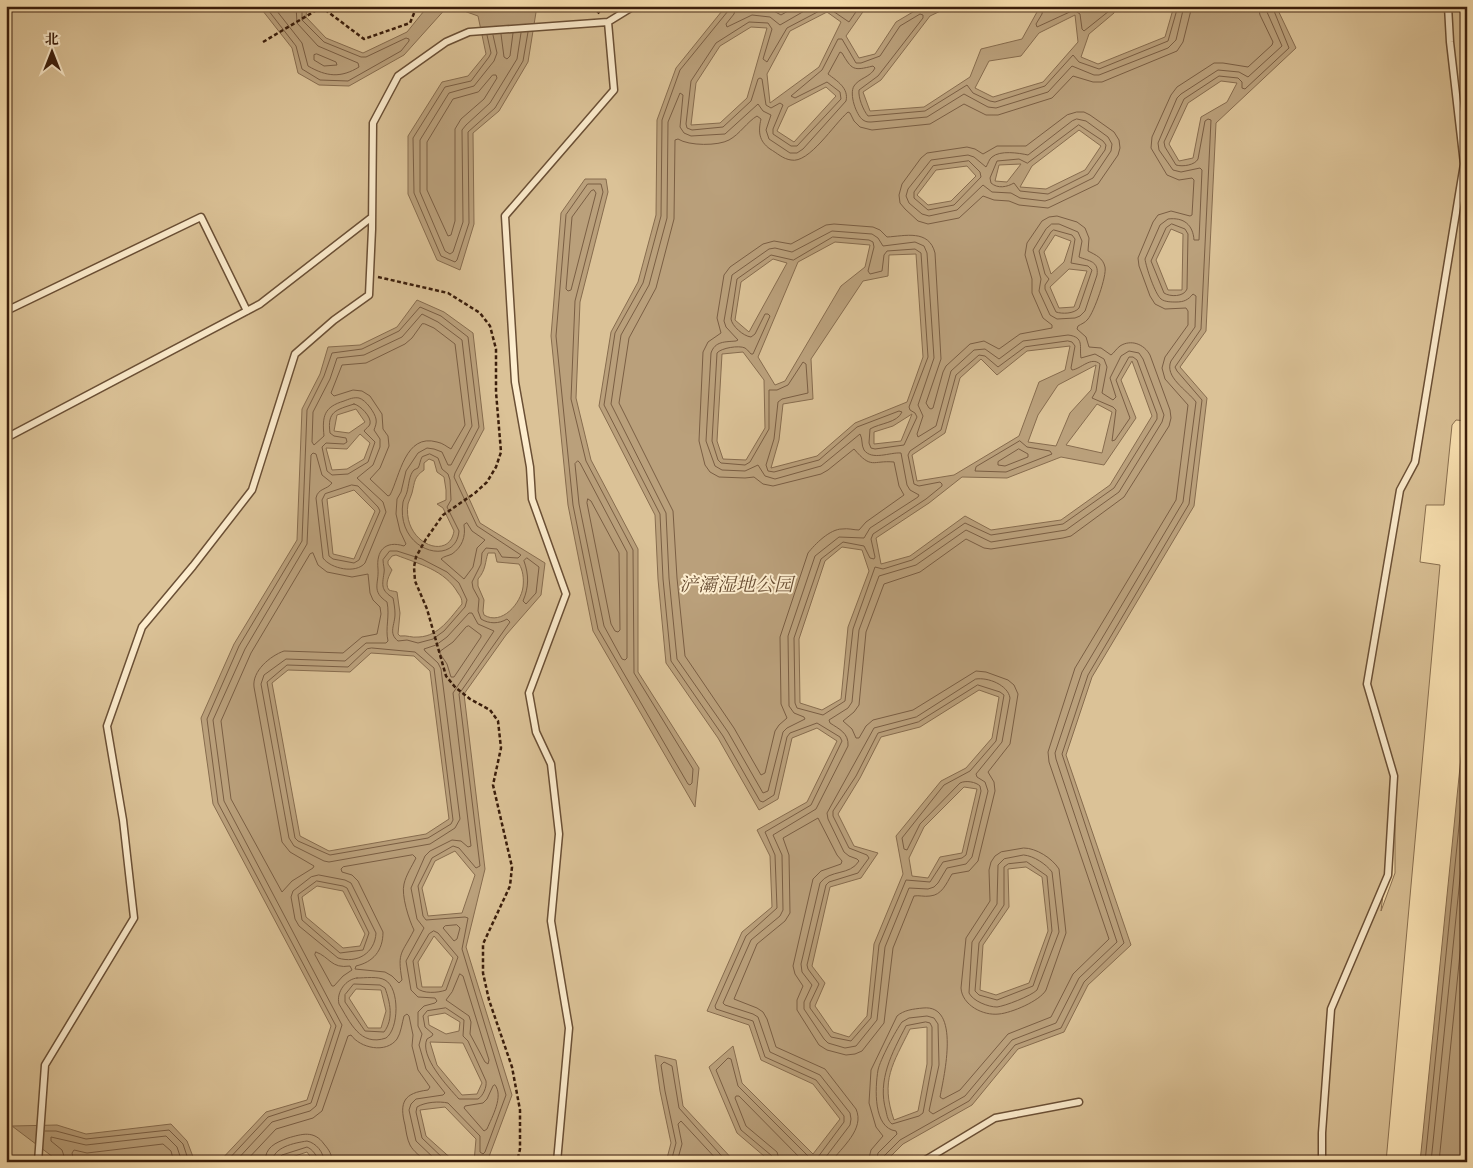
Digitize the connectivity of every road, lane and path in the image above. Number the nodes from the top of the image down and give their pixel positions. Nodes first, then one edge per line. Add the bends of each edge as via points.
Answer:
1 (417, 6) edge
2 (634, 6) edge
3 (1448, 6) edge
4 (320, 7) edge
5 (608, 22) junction
6 (263, 42) dead end
7 (372, 217) junction
8 (370, 275) junction
9 (6, 311) edge
10 (247, 311) junction
11 (6, 438) edge
12 (1079, 1102) dead end
13 (38, 1162) edge
14 (517, 1162) edge
15 (557, 1162) edge
16 (922, 1162) edge
17 (1322, 1162) edge

1 - 4 path via 410,23 364,39
2 - 5 lane
3 - 17 lane via 1464,164 1415,462 1400,490 1367,684 1394,776 1388,875 1331,1009
4 - 6 path
5 - 7 lane via 469,32 446,42 398,76 372,124
5 - 15 lane via 614,90 505,216 515,382 530,467 532,499 566,594 529,693 536,732 551,764 559,834 551,921 569,1028
7 - 8 lane
7 - 10 lane
8 - 13 lane via 369,295 295,354 252,490 142,627 107,726 123,820 134,918 45,1065
8 - 14 path via 448,293 480,313 490,326 496,349 501,452 496,467 487,482 452,507 434,525 414,567 415,581 446,676 470,699 490,710 498,721 501,748 493,786 512,866 510,886 483,944 483,973 512,1067 520,1110
9 - 10 lane via 202,217
10 - 11 lane
12 - 16 lane via 995,1118

